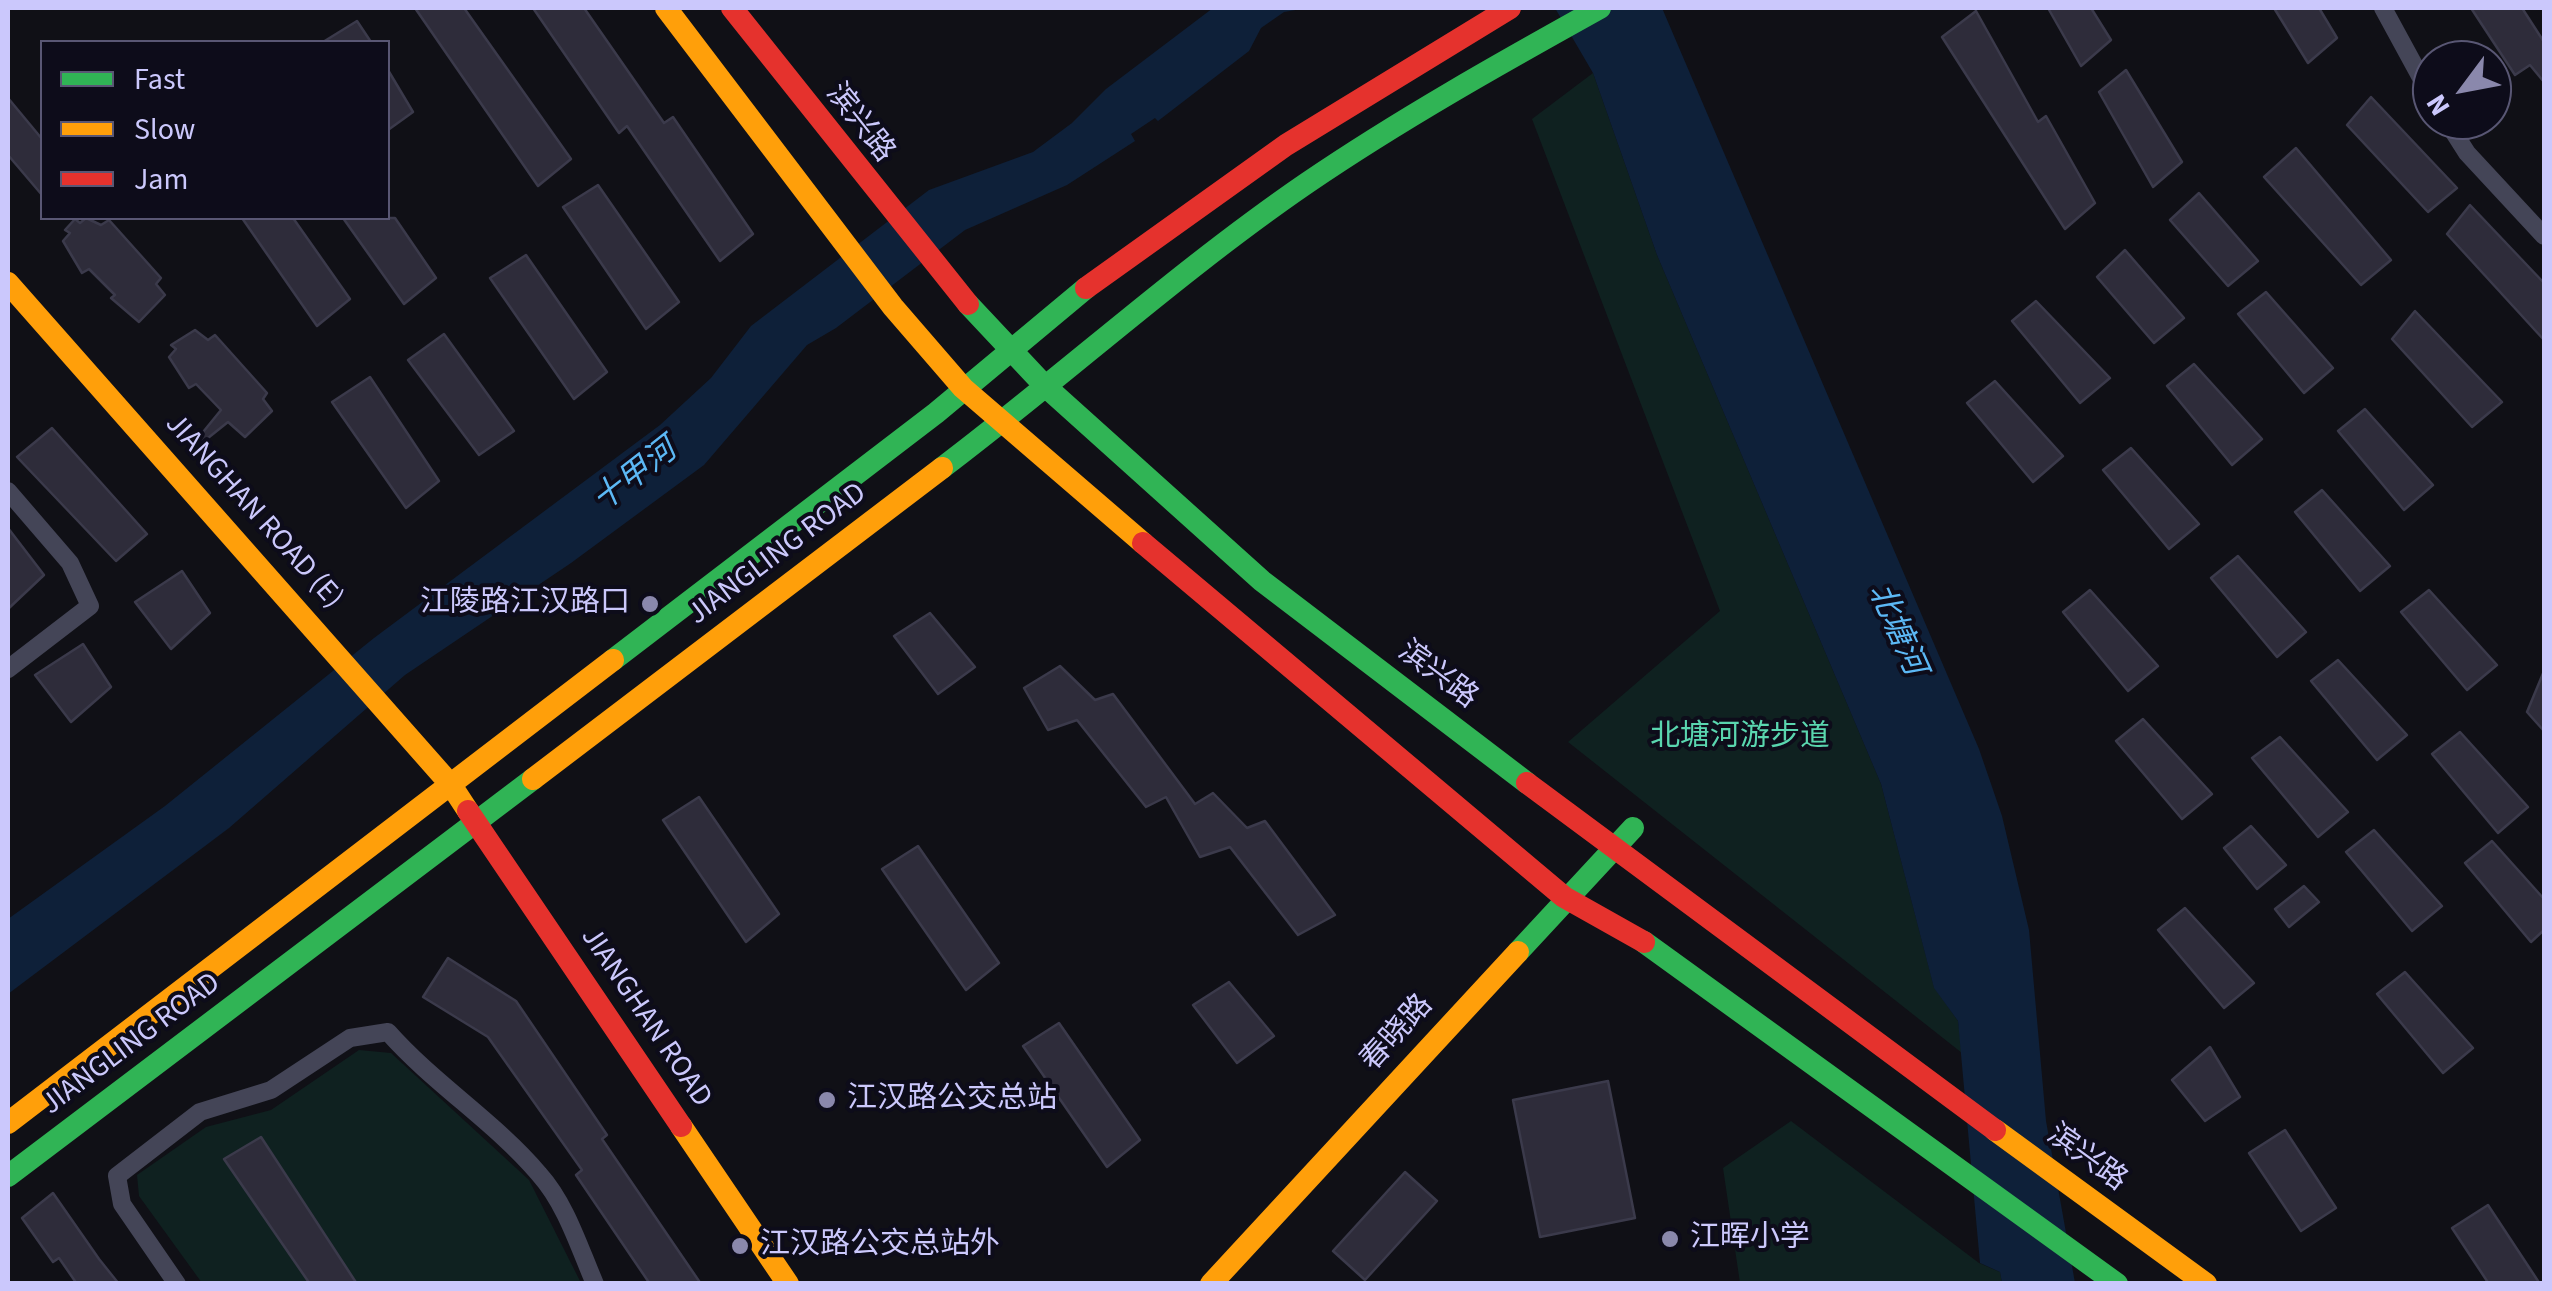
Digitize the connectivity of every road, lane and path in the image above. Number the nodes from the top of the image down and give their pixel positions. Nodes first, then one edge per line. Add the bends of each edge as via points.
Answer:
1 (666, 8) edge
2 (732, 8) edge
3 (1510, 8) edge
4 (1600, 8) edge
5 (2383, 8) edge
6 (2412, 61) edge
7 (2459, 140) edge
8 (2544, 236) edge
9 (8, 283) edge
10 (1012, 350) junction
11 (1044, 385) junction
12 (963, 388) junction
13 (998, 421) junction
14 (8, 492) edge
15 (8, 668) edge
16 (451, 785) junction
17 (476, 822) junction
18 (1633, 828) dead end
19 (1614, 848) junction
20 (1564, 897) junction
21 (8, 1123) edge
22 (8, 1176) edge
23 (177, 1284) edge
24 (595, 1284) edge
25 (788, 1284) edge
26 (1211, 1284) edge
27 (2117, 1284) edge
28 (2206, 1284) edge

1 - 12 main road via 893,307
2 - 10 main road, 滨兴路 via 880,200
3 - 10 main road, JIANGLING ROAD via 1282,146
4 - 11 main road, JIANGLING ROAD via 1306,184
5 - 6 street
7 - 8 street
9 - 16 main road, JIANGHAN ROAD (E)
10 - 11 main road, 滨兴路
10 - 12 main road, JIANGLING ROAD
11 - 13 main road, JIANGLING ROAD
11 - 19 main road, 滨兴路 via 1262,581
12 - 13 main road
12 - 16 main road, JIANGLING ROAD
13 - 17 main road, JIANGLING ROAD
13 - 20 main road
14 - 15 street via 70,563 90,606
16 - 17 main road, JIANGHAN ROAD
16 - 21 main road, JIANGLING ROAD
17 - 22 main road, JIANGLING ROAD
17 - 25 main road, JIANGHAN ROAD
18 - 19 main road, 春晓路
19 - 20 main road, 春晓路
19 - 28 main road, 滨兴路
20 - 26 main road, 春晓路
20 - 27 main road via 1654,948
23 - 24 street via 122,1204 117,1176 200,1112 271,1090 350,1038 388,1032 422,1071 540,1174

